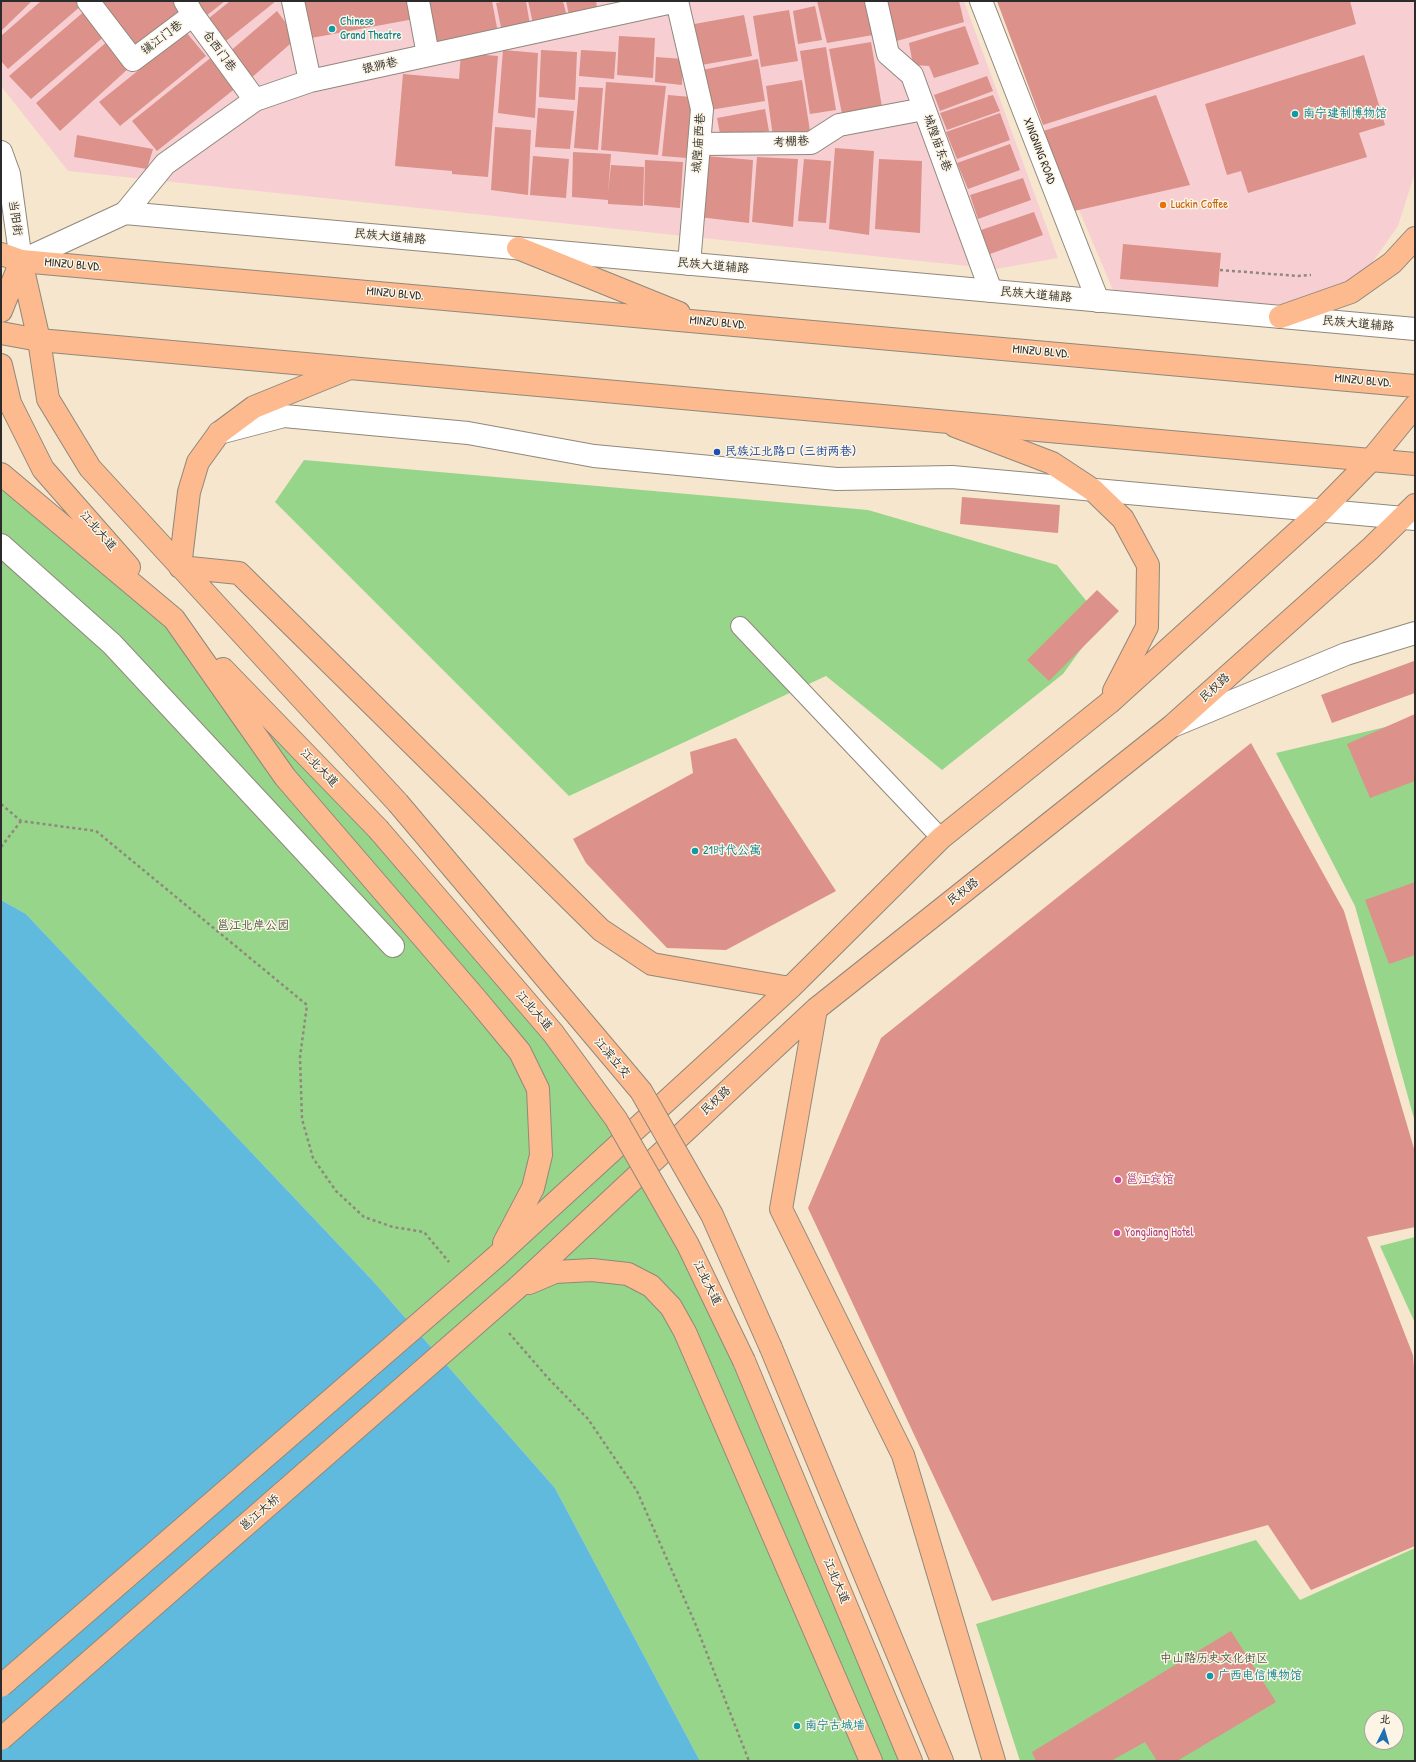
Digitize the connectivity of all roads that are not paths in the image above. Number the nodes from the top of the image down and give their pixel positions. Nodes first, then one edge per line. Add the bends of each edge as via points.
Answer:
1 (88, 1) edge
2 (293, 1) edge
3 (418, 1) edge
4 (677, 1) edge
5 (876, 1) edge
6 (981, 1) edge
7 (617, 7) edge
8 (189, 8) edge
9 (428, 55) junction
10 (310, 81) junction
11 (255, 100) junction
12 (924, 109) junction
13 (699, 144) junction
14 (1, 152) edge
15 (125, 213) junction
16 (1415, 238) edge
17 (518, 248) junction
18 (1, 254) edge
19 (21, 261) junction
20 (690, 264) junction
21 (991, 291) junction
22 (1098, 300) junction
23 (1, 311) edge
24 (1280, 317) junction
25 (700, 322) junction
26 (1415, 329) edge
27 (1, 333) edge
28 (38, 340) junction
29 (1, 365) edge
30 (350, 368) junction
31 (1415, 386) edge
32 (1415, 406) edge
33 (944, 422) junction
34 (219, 433) junction
35 (1371, 460) junction
36 (1415, 464) edge
37 (1, 474) edge
38 (1094, 490) junction
39 (1322, 510) junction
40 (1411, 514) edge
41 (1, 545) edge
42 (180, 567) junction
43 (174, 619) junction
44 (740, 626) dead end
45 (1415, 633) edge
46 (1109, 703) junction
47 (1172, 726) junction
48 (941, 838) junction
49 (393, 946) dead end
50 (790, 988) junction
51 (816, 1009) junction
52 (497, 1256) junction
53 (518, 1287) junction
54 (1, 1686) edge
55 (1, 1739) edge
56 (871, 1761) edge
57 (911, 1761) edge
58 (942, 1761) edge
59 (994, 1761) edge

1 - 8 street, 镇江门巷 via 133,60
2 - 10 street
3 - 9 street
4 - 7 street, 银狮巷
4 - 13 street, 城隍庙西巷 via 702,109
5 - 12 street, 城隍庙东巷 via 888,54 912,75
6 - 22 street, XINGNING ROAD
7 - 9 street, 银狮巷
8 - 11 street, 仓西门巷
9 - 10 street, 银狮巷
10 - 11 street, 银狮巷
11 - 15 street, 银狮巷 via 165,164
12 - 13 street, 考棚巷 via 839,125 812,143
12 - 21 street, 城隍庙东巷
13 - 20 street, 城隍庙西巷
14 - 19 street, 当阳街 via 9,174
15 - 17 street, 民族大道辅路
15 - 19 street, 民族大道辅路
16 - 24 main road via 1392,263 1351,292
17 - 20 street, 民族大道辅路
17 - 25 main road
18 - 19 main road
19 - 23 main road
19 - 25 main road, MINZU BLVD.
19 - 28 main road
20 - 21 street, 民族大道辅路
21 - 22 street, 民族大道辅路
22 - 24 street, 民族大道辅路
24 - 26 street, 民族大道辅路
25 - 31 main road, MINZU BLVD.
27 - 28 main road
28 - 30 main road
28 - 42 main road via 48,400 90,468
29 - 43 main road, 江北大道 via 10,403 43,469
30 - 33 main road
30 - 34 main road via 254,407
32 - 35 main road
33 - 35 main road
33 - 38 main road via 1052,463
34 - 38 street via 284,416 468,433 594,456 837,479 952,477
34 - 42 main road via 198,462 189,492
35 - 36 main road
35 - 39 main road
37 - 43 main road
38 - 39 street
38 - 46 main road via 1123,519 1148,565 1148,627
39 - 40 street
39 - 46 main road
40 - 47 main road, 民权路
41 - 49 street via 112,644
42 - 50 main road via 239,573 601,930 652,964
42 - 58 main road, 江滨立交, bridge via 398,803 640,1092 712,1215 771,1348
43 - 52 main road via 285,777 520,1052 538,1089 541,1155 533,1188
43 - 57 main road, 江北大道, bridge via 378,829 553,1033 616,1119 688,1245 744,1361
44 - 48 lane
45 - 47 street via 1346,654
46 - 48 main road
47 - 51 main road, 民权路
48 - 50 main road
50 - 52 main road
51 - 53 main road, 民权路
51 - 59 main road via 781,1209 903,1454
52 - 54 main road, bridge
53 - 55 main road, 邕江大桥, bridge
53 - 56 main road via 555,1272 592,1270 628,1274 651,1286 671,1307 685,1332

